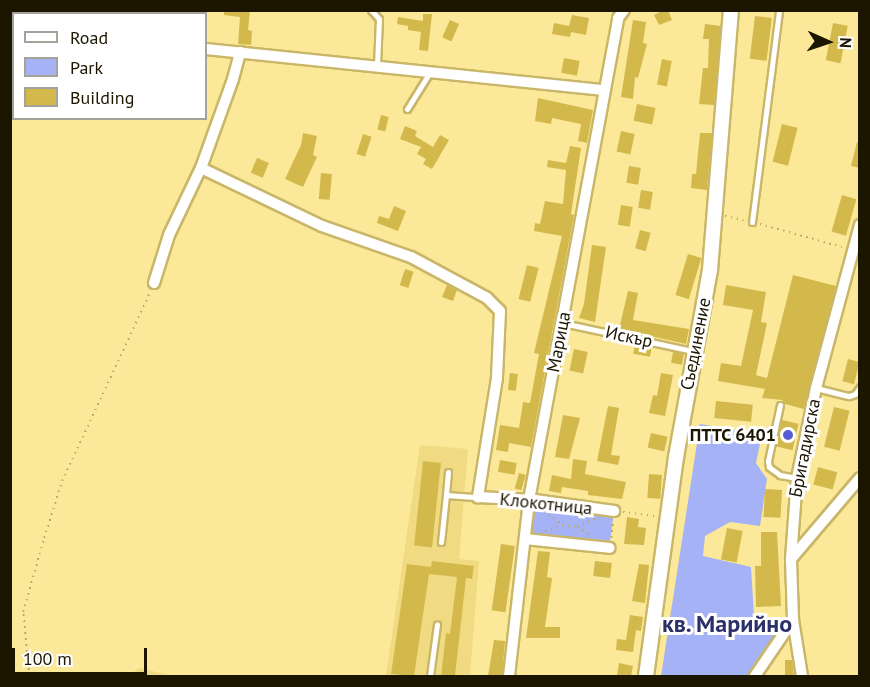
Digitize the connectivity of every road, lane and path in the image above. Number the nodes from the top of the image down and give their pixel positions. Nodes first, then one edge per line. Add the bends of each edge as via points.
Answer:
1 (371, 10) edge
2 (624, 10) edge
3 (731, 10) edge
4 (779, 10) edge
5 (207, 49) edge
6 (240, 52) junction
7 (377, 65) junction
8 (431, 71) junction
9 (604, 90) junction
10 (407, 109) dead end
11 (201, 168) junction
12 (716, 214) junction
13 (752, 222) junction
14 (860, 225) edge
15 (853, 250) junction
16 (154, 284) joint
17 (563, 323) junction
18 (695, 351) junction
19 (860, 387) edge
20 (816, 388) junction
21 (780, 405) dead end
22 (448, 472) dead end
23 (797, 478) junction
24 (860, 478) edge
25 (446, 495) junction
26 (478, 497) junction
27 (529, 500) junction
28 (614, 511) junction
29 (667, 517) junction
30 (596, 519) dead end
31 (562, 525) junction
32 (544, 532) dead end
33 (525, 539) junction
34 (441, 542) dead end
35 (610, 548) joint
36 (791, 560) junction
37 (793, 620) junction
38 (437, 624) dead end
39 (29, 676) edge
40 (430, 676) edge
41 (509, 676) edge
42 (646, 676) edge
43 (755, 676) edge
44 (802, 676) edge

1 - 7 lane via 379,20
2 - 9 street, Марица via 618,18
3 - 12 street, Съединение
4 - 13 lane
5 - 6 street
6 - 7 street
6 - 11 street
7 - 8 street
8 - 9 street
8 - 10 lane
9 - 17 street, Марица
11 - 16 street via 169,236
11 - 26 street via 322,226 411,257 496,305 501,320 497,378
12 - 13 path
12 - 18 street, Съединение
13 - 15 path
14 - 15 street, Бригадирска
15 - 20 street, Бригадирска
16 - 39 path via 62,481 23,612
17 - 18 lane, Искър
17 - 27 street, Марица
18 - 29 street, Съединение
19 - 20 lane via 849,396
20 - 23 street, Бригадирска
21 - 23 lane via 769,467 780,476
22 - 25 lane
23 - 36 street, Бригадирска
24 - 36 street
25 - 26 lane
25 - 34 lane
26 - 27 street, Клокотница
27 - 28 street, Клокотница
27 - 31 path
27 - 33 street, Марица
28 - 29 path
28 - 35 path
29 - 42 street, Съединение
30 - 31 path via 577,527
31 - 32 path
33 - 35 street
33 - 41 street, Марица
36 - 37 street, Бригадирска
37 - 43 street
37 - 44 street, Бригадирска
38 - 40 lane

